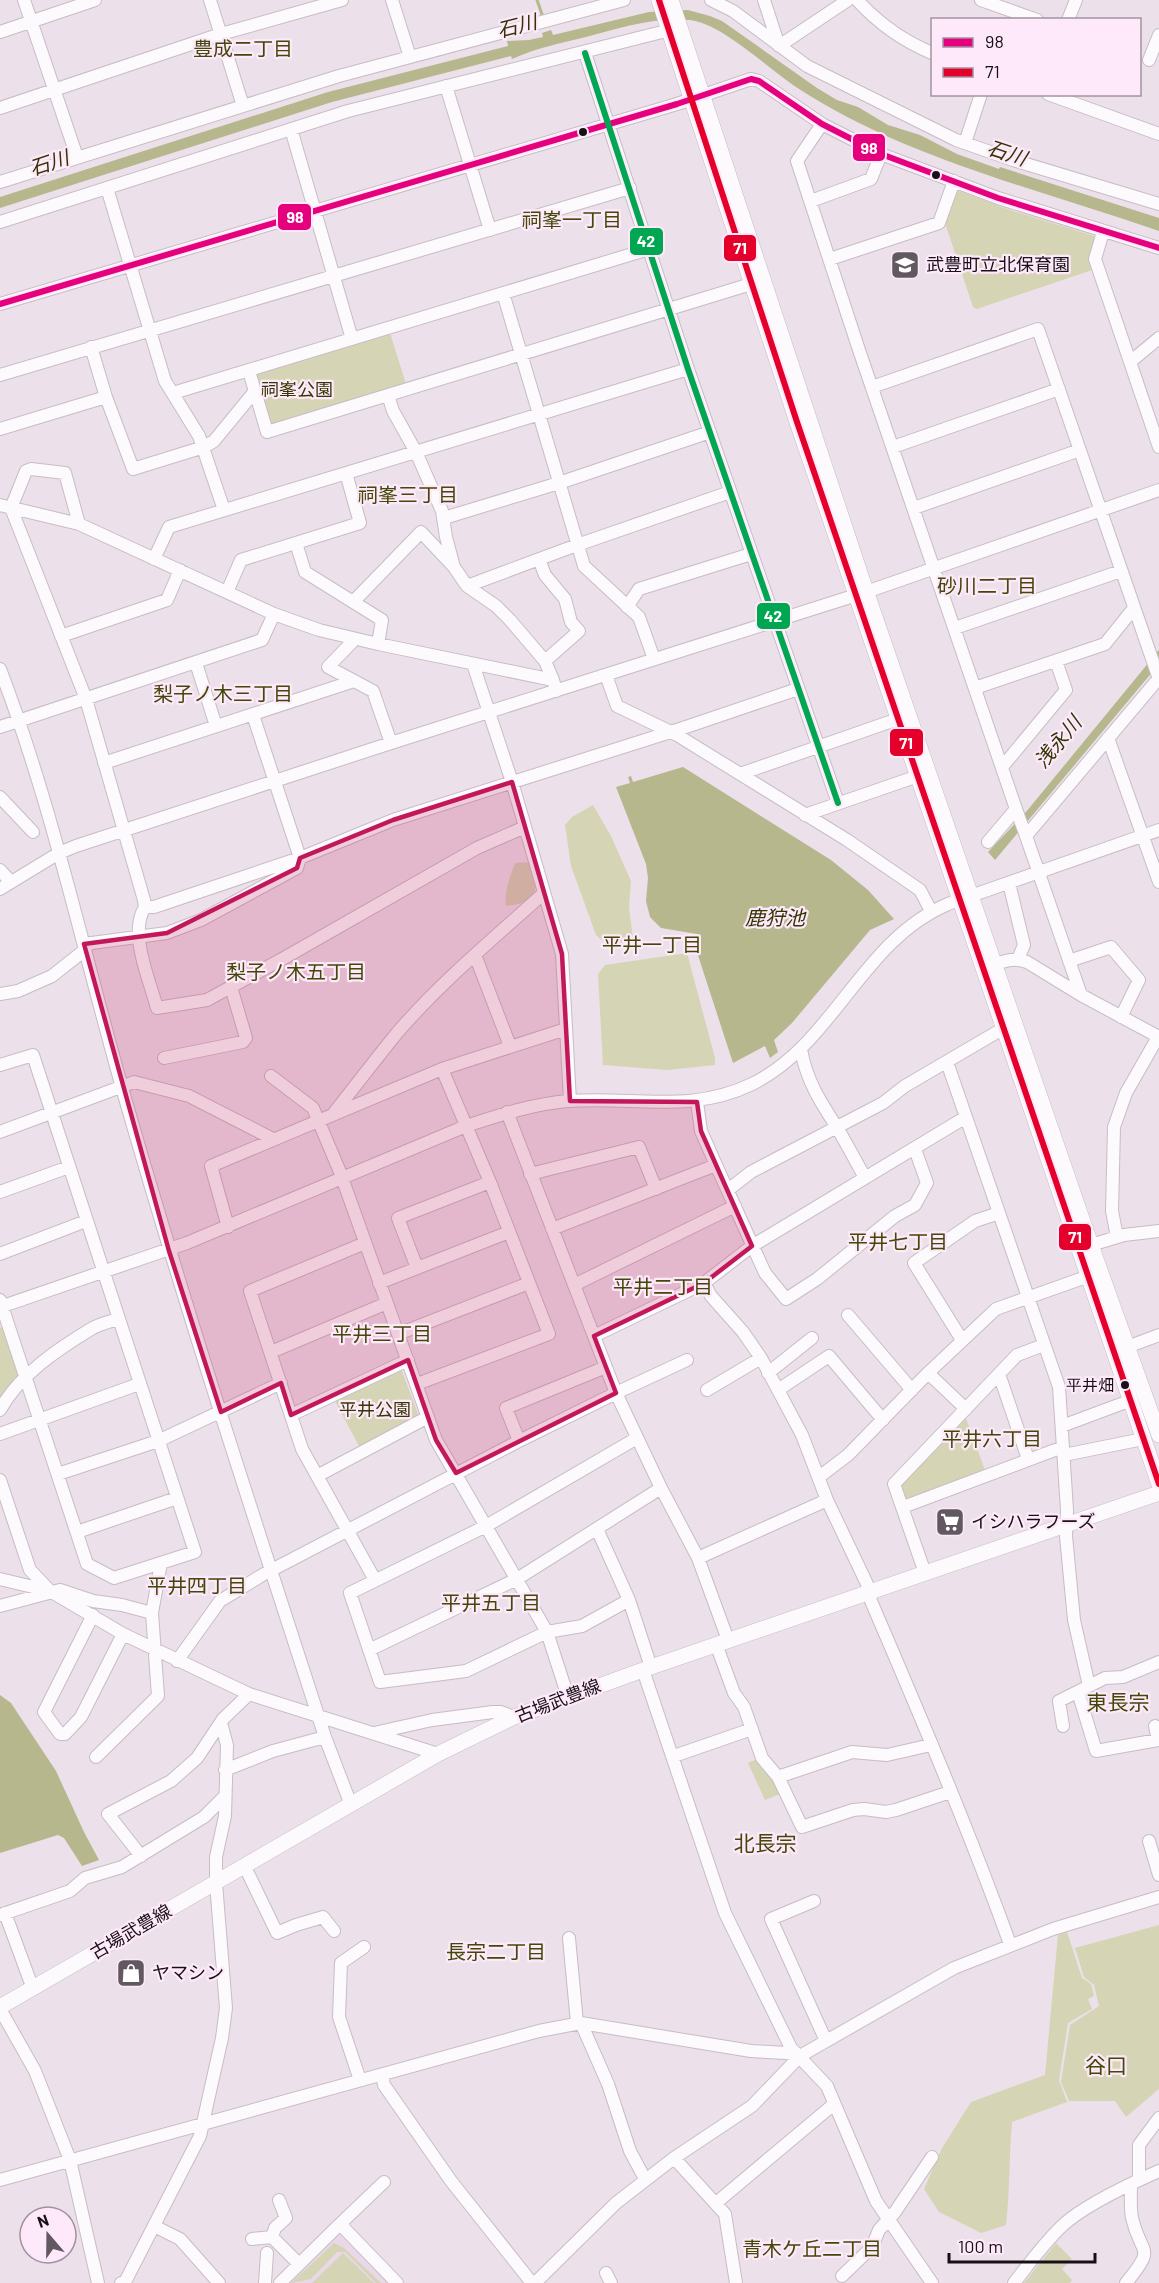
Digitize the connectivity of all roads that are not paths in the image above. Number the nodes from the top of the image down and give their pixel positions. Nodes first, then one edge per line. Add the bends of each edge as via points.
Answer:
1 (24, 0) edge
2 (95, 0) edge
3 (210, 0) edge
4 (342, 0) edge
5 (392, 0) edge
6 (624, 0) edge
7 (658, 0) edge
8 (671, 0) edge
9 (711, 0) edge
10 (764, 0) edge
11 (848, 0) edge
12 (857, 0) edge
13 (981, 0) edge
14 (1076, 0) edge
15 (1000, 3) edge
16 (577, 6) edge
17 (999, 18) edge
18 (1033, 18) edge
19 (1069, 18) edge
20 (32, 21) junction
21 (670, 31) junction
22 (0, 32) edge
23 (221, 34) junction
24 (1159, 35) edge
25 (779, 46) junction
26 (931, 52) edge
27 (585, 53) junction
28 (410, 57) junction
29 (1149, 60) edge
30 (446, 86) junction
31 (55, 90) junction
32 (980, 96) edge
33 (1054, 96) edge
34 (696, 97) junction
35 (243, 106) junction
36 (0, 108) edge
37 (609, 124) junction
38 (822, 124) junction
39 (291, 129) junction
40 (1159, 134) edge
41 (965, 143) junction
42 (881, 154) junction
43 (77, 157) junction
44 (470, 165) junction
45 (954, 181) junction
46 (0, 182) edge
47 (107, 188) junction
48 (630, 188) junction
49 (811, 201) junction
50 (1159, 204) edge
51 (315, 210) junction
52 (0, 222) edge
53 (490, 230) junction
54 (1103, 232) junction
55 (1159, 248) edge
56 (649, 249) junction
57 (830, 259) junction
58 (131, 265) junction
59 (334, 276) junction
60 (751, 284) junction
61 (503, 293) junction
62 (0, 304) edge
63 (669, 310) junction
64 (150, 331) junction
65 (1159, 338) edge
66 (352, 339) junction
67 (91, 347) junction
68 (521, 355) junction
69 (1130, 362) junction
70 (688, 369) junction
71 (249, 371) junction
72 (0, 375) edge
73 (872, 387) junction
74 (1059, 390) junction
75 (255, 391) junction
76 (173, 393) junction
77 (388, 395) junction
78 (106, 397) junction
79 (539, 415) junction
80 (1155, 421) edge
81 (0, 429) edge
82 (710, 432) junction
83 (204, 447) junction
84 (893, 447) junction
85 (1159, 447) edge
86 (1080, 450) junction
87 (416, 452) junction
88 (346, 473) junction
89 (559, 483) junction
90 (1159, 490) edge
91 (730, 492) junction
92 (6, 506) edge
93 (914, 508) junction
94 (224, 510) junction
95 (1101, 511) junction
96 (444, 518) junction
97 (79, 524) junction
98 (296, 543) junction
99 (577, 545) junction
100 (751, 554) junction
101 (154, 559) junction
102 (539, 559) junction
103 (454, 567) junction
104 (934, 569) junction
105 (180, 570) junction
106 (1121, 571) junction
107 (467, 586) junction
108 (227, 592) junction
109 (861, 593) junction
110 (354, 601) junction
111 (627, 607) junction
112 (1134, 608) junction
113 (274, 614) junction
114 (774, 621) junction
115 (955, 628) junction
116 (61, 636) junction
117 (355, 639) junction
118 (378, 644) junction
119 (654, 659) junction
120 (545, 661) junction
121 (1056, 661) junction
122 (196, 663) junction
123 (473, 664) junction
124 (0, 669) edge
125 (606, 675) junction
126 (1159, 678) edge
127 (354, 681) junction
128 (554, 685) junction
129 (975, 688) junction
130 (798, 689) junction
131 (86, 699) junction
132 (489, 712) junction
133 (253, 715) junction
134 (898, 719) junction
135 (20, 720) junction
136 (216, 726) junction
137 (0, 727) edge
138 (670, 732) junction
139 (1108, 738) junction
140 (391, 743) junction
141 (817, 746) junction
142 (104, 763) junction
143 (1003, 766) junction
144 (740, 774) junction
145 (918, 776) junction
146 (275, 781) junction
147 (512, 782) junction
148 (0, 797) edge
149 (838, 803) junction
150 (1016, 809) junction
151 (805, 815) junction
152 (525, 827) junction
153 (123, 830) junction
154 (1159, 830) edge
155 (33, 832) dead end
156 (1026, 836) junction
157 (1142, 836) junction
158 (988, 842) dead end
159 (59, 853) junction
160 (300, 858) junction
161 (0, 870) edge
162 (1039, 872) junction
163 (11, 882) junction
164 (1159, 882) edge
165 (1009, 883) junction
166 (0, 889) edge
167 (544, 892) junction
168 (965, 898) junction
169 (145, 907) junction
170 (931, 911) junction
171 (137, 938) junction
172 (85, 946) junction
173 (475, 955) junction
174 (1018, 959) junction
175 (1069, 961) junction
176 (995, 964) junction
177 (231, 987) junction
178 (0, 994) edge
179 (1081, 995) junction
180 (1121, 1017) junction
181 (1004, 1028) junction
182 (566, 1029) junction
183 (1158, 1037) edge
184 (510, 1046) junction
185 (801, 1049) junction
186 (164, 1058) dead end
187 (947, 1062) junction
188 (0, 1065) edge
189 (442, 1069) junction
190 (271, 1076) dead end
191 (122, 1087) junction
192 (570, 1101) junction
193 (697, 1102) junction
194 (507, 1112) junction
195 (52, 1113) junction
196 (334, 1114) junction
197 (966, 1117) junction
198 (318, 1120) junction
199 (466, 1126) junction
200 (836, 1126) junction
201 (0, 1132) edge
202 (273, 1139) junction
203 (915, 1149) junction
204 (716, 1165) junction
205 (69, 1167) junction
206 (530, 1174) junction
207 (865, 1178) junction
208 (342, 1179) junction
209 (490, 1182) junction
210 (656, 1189) junction
211 (728, 1190) junction
212 (0, 1192) edge
213 (735, 1206) junction
214 (999, 1213) junction
215 (86, 1221) junction
216 (228, 1227) junction
217 (552, 1229) junction
218 (1159, 1231) edge
219 (509, 1232) junction
220 (1117, 1237) junction
221 (365, 1243) junction
222 (1091, 1245) junction
223 (752, 1246) junction
224 (169, 1251) junction
225 (0, 1254) edge
226 (417, 1268) junction
227 (103, 1274) junction
228 (1089, 1276) junction
229 (380, 1283) junction
230 (530, 1283) junction
231 (704, 1283) junction
232 (574, 1285) junction
233 (1028, 1297) junction
234 (387, 1303) junction
235 (1, 1305) edge
236 (848, 1315) dead end
237 (118, 1319) junction
238 (398, 1334) junction
239 (1159, 1335) edge
240 (594, 1336) junction
241 (812, 1338) dead end
242 (962, 1340) junction
243 (1044, 1345) junction
244 (1127, 1347) junction
245 (271, 1352) junction
246 (761, 1358) junction
247 (408, 1360) junction
248 (687, 1360) dead end
249 (606, 1367) junction
250 (768, 1373) junction
251 (928, 1373) junction
252 (999, 1374) junction
253 (26, 1378) junction
254 (281, 1383) junction
255 (139, 1384) junction
256 (417, 1384) junction
257 (707, 1390) dead end
258 (777, 1390) junction
259 (912, 1390) junction
260 (616, 1393) junction
261 (1129, 1401) junction
262 (966, 1409) junction
263 (0, 1410) edge
264 (220, 1412) junction
265 (291, 1415) junction
266 (428, 1417) junction
267 (40, 1420) junction
268 (883, 1420) junction
269 (1062, 1426) junction
270 (0, 1434) edge
271 (1159, 1435) edge
272 (637, 1438) junction
273 (1143, 1439) junction
274 (158, 1441) junction
275 (519, 1441) junction
276 (1063, 1451) junction
277 (1028, 1459) junction
278 (456, 1473) junction
279 (58, 1474) junction
280 (317, 1476) junction
281 (819, 1477) junction
282 (0, 1480) edge
283 (1159, 1484) edge
284 (661, 1488) junction
285 (1159, 1493) edge
286 (177, 1498) junction
287 (827, 1500) junction
288 (903, 1508) junction
289 (1067, 1524) junction
290 (486, 1526) junction
291 (597, 1529) junction
292 (347, 1531) junction
293 (77, 1532) junction
294 (698, 1558) junction
295 (160, 1563) junction
296 (271, 1570) junction
297 (925, 1573) junction
298 (0, 1579) edge
299 (517, 1579) junction
300 (375, 1580) junction
301 (50, 1591) junction
302 (869, 1593) junction
303 (629, 1600) junction
304 (0, 1606) edge
305 (152, 1613) junction
306 (93, 1615) junction
307 (547, 1632) junction
308 (123, 1634) junction
309 (722, 1642) junction
310 (154, 1649) junction
311 (369, 1650) junction
312 (177, 1661) junction
313 (1159, 1662) edge
314 (647, 1668) junction
315 (1083, 1689) junction
316 (249, 1694) junction
317 (567, 1697) junction
318 (318, 1716) junction
319 (514, 1717) junction
320 (221, 1723) junction
321 (1063, 1726) dead end
322 (1155, 1726) dead end
323 (752, 1729) junction
324 (371, 1733) junction
325 (325, 1737) junction
326 (931, 1745) junction
327 (438, 1754) junction
328 (674, 1756) junction
329 (96, 1757) dead end
330 (225, 1770) junction
331 (778, 1777) junction
332 (950, 1792) junction
333 (224, 1797) junction
334 (351, 1805) junction
335 (1149, 1841) dead end
336 (141, 1856) junction
337 (245, 1867) junction
338 (1159, 1875) edge
339 (216, 1883) junction
340 (1159, 1897) edge
341 (814, 1901) dead end
342 (2, 1914) edge
343 (334, 1931) dead end
344 (569, 1938) dead end
345 (1010, 1944) junction
346 (364, 1947) dead end
347 (33, 1989) junction
348 (0, 2008) edge
349 (579, 2023) junction
350 (826, 2041) junction
351 (800, 2056) junction
352 (382, 2075) junction
353 (360, 2080) junction
354 (834, 2104) junction
355 (1159, 2118) edge
356 (204, 2125) junction
357 (932, 2157) dead end
358 (674, 2158) junction
359 (70, 2160) junction
360 (1159, 2171) edge
361 (645, 2179) junction
362 (0, 2180) edge
363 (384, 2182) dead end
364 (1135, 2182) junction
365 (279, 2200) dead end
366 (716, 2203) junction
367 (888, 2220) junction
368 (340, 2223) junction
369 (154, 2226) junction
370 (272, 2237) junction
371 (252, 2239) dead end
372 (267, 2253) dead end
373 (299, 2264) junction
374 (842, 2276) dead end
375 (98, 2283) edge
376 (121, 2283) edge
377 (219, 2283) edge
378 (265, 2283) edge
379 (280, 2283) edge
380 (397, 2283) edge
381 (534, 2283) edge
382 (734, 2283) edge
383 (932, 2283) edge
384 (1014, 2283) edge
385 (1126, 2283) edge

1 - 20 street
2 - 20 street
3 - 23 street
4 - 23 street
5 - 28 street
6 - 16 street
7 - 21 main road
8 - 21 main road
9 - 25 street via 734,11
10 - 25 street
11 - 25 street
12 - 26 street via 896,35
13 - 15 street
14 - 19 street
15 - 17 street
15 - 18 street
16 - 28 street
20 - 22 street
20 - 31 street
21 - 27 street
21 - 34 main road
23 - 31 street
23 - 35 street
24 - 29 street
25 - 41 street via 807,66
27 - 30 street
27 - 37 street
28 - 35 street
30 - 39 street
30 - 44 street
31 - 36 street
31 - 43 street
32 - 41 street
33 - 40 street
34 - 37 street
34 - 38 street via 751,79
34 - 60 main road
34 - 109 main road
35 - 43 street
37 - 44 street
37 - 48 street
38 - 42 street
38 - 49 street via 797,161
39 - 47 street
39 - 51 street
41 - 50 street
42 - 45 street
42 - 49 street via 871,179
43 - 46 street
44 - 51 street
44 - 53 street
45 - 54 street
45 - 57 street via 939,223
47 - 52 street
47 - 58 street
48 - 53 street
48 - 56 street
49 - 57 street
51 - 58 street
51 - 59 street
53 - 59 street
54 - 55 street
54 - 69 street via 1095,259
56 - 61 street
56 - 63 street
57 - 73 street
58 - 62 street
58 - 64 street
59 - 64 street
59 - 66 street
60 - 63 street
60 - 109 main road
61 - 66 street
61 - 68 street
63 - 68 street
63 - 70 street
64 - 67 street
64 - 76 street via 165,381
65 - 69 street
66 - 71 street
67 - 72 street
67 - 78 street
68 - 77 street
68 - 79 street
69 - 80 street
70 - 79 street
70 - 82 street
71 - 75 street
71 - 76 street
73 - 74 street via 1038,329
73 - 84 street
74 - 84 street
74 - 86 street
75 - 77 street via 267,432
75 - 83 street via 214,441
76 - 83 street
77 - 87 street
78 - 81 street
78 - 83 street via 133,469
79 - 87 street
79 - 89 street
80 - 85 street
82 - 89 street
82 - 91 street
83 - 94 street
84 - 93 street
86 - 93 street
86 - 95 street
87 - 88 street
87 - 96 street
88 - 94 street
88 - 98 street via 360,524
89 - 96 street
89 - 99 street
90 - 95 street
91 - 99 street
91 - 100 street
92 - 97 street
92 - 97 street via 26,471 64,473
92 - 116 street
93 - 104 street
94 - 101 street via 169,527
95 - 104 street
95 - 106 street
96 - 103 street
97 - 101 street
98 - 108 street via 241,560
98 - 110 street via 305,572
99 - 102 street
99 - 111 street via 584,566
100 - 111 street via 639,589
100 - 114 street
101 - 105 street
102 - 107 street
102 - 120 street via 545,575 566,599 571,622 579,631
103 - 107 street
103 - 110 street via 421,532
104 - 109 street
104 - 115 street
105 - 108 street
105 - 116 street via 167,600
106 - 112 street
106 - 115 street
107 - 120 street via 496,606
108 - 113 street
109 - 114 street
109 - 134 main road
109 - 168 main road
110 - 118 street via 382,620
111 - 119 street via 639,617
112 - 121 street via 1105,644
112 - 126 street
113 - 117 street
113 - 122 street via 262,640
114 - 119 street
114 - 130 street
115 - 129 street
116 - 131 street
117 - 118 street
117 - 127 street via 328,667
118 - 123 street
119 - 125 street
120 - 128 street
121 - 129 street
121 - 143 street via 1066,690
122 - 131 street
122 - 136 street
123 - 128 street
123 - 132 street
124 - 135 street
125 - 128 street
125 - 138 street via 617,706
126 - 139 street
127 - 133 street
127 - 140 street via 373,691
128 - 132 street
129 - 143 street
130 - 138 street
130 - 141 street
131 - 135 street
131 - 142 street
132 - 140 street
132 - 147 street
133 - 136 street
133 - 146 street
134 - 141 street
134 - 145 main road
135 - 137 street
135 - 159 street
136 - 142 street
138 - 144 street
138 - 147 street
139 - 156 street
139 - 157 street
140 - 146 street
141 - 144 street
141 - 149 street
142 - 153 street
143 - 150 street
144 - 151 street
145 - 149 street
145 - 168 main road
146 - 153 street
146 - 160 street
147 - 152 street
147 - 160 street via 393,820
148 - 155 street
149 - 151 street
150 - 156 street
150 - 158 street
151 - 170 street via 915,885
152 - 167 street
152 - 177 street via 477,848
153 - 159 street
153 - 169 street
154 - 157 street
156 - 162 street
157 - 162 street
157 - 164 street
159 - 163 street
159 - 172 street
160 - 169 street
160 - 171 street via 297,868 201,920 168,933
161 - 163 street
162 - 165 street
162 - 175 street
163 - 166 street
165 - 168 street
165 - 174 street via 1024,945
167 - 173 street
167 - 182 street via 562,954
168 - 170 street
168 - 176 main road
168 - 181 main road
169 - 171 street
170 - 185 street via 906,928 877,958
171 - 172 street
171 - 177 street via 157,1008 207,1000
172 - 178 street via 45,980
172 - 191 street
173 - 184 street
173 - 196 street via 398,1033
174 - 176 street
174 - 179 street
175 - 179 street
175 - 180 street via 1111,947 1138,980
176 - 222 main road
177 - 186 street via 246,1038 243,1042
179 - 180 street
180 - 183 street
181 - 187 street
181 - 228 main road
182 - 184 street
182 - 192 street
183 - 220 street via 1126,1093 1114,1127 1112,1211
184 - 189 street
185 - 193 street via 752,1085
185 - 200 street via 808,1078
187 - 197 street
187 - 200 street via 883,1103
188 - 195 street via 33,1055
189 - 196 street
189 - 199 street
190 - 198 street via 308,1103
191 - 195 street
191 - 202 street via 134,1082 189,1096
191 - 224 street
192 - 193 street
192 - 194 street
193 - 204 street via 701,1131
194 - 199 street
194 - 206 street
195 - 201 street
195 - 205 street
196 - 198 street
197 - 203 street
197 - 214 street
198 - 202 street
198 - 208 street
199 - 208 street
199 - 209 street
200 - 207 street
200 - 211 street via 751,1172
202 - 216 street via 211,1166
203 - 207 street
203 - 223 street via 927,1183 915,1205 786,1299 765,1273
204 - 210 street
204 - 211 street
205 - 212 street
205 - 215 street
206 - 210 street via 639,1147
206 - 217 street
207 - 223 street
208 - 216 street
208 - 221 street
209 - 219 street
209 - 226 street via 398,1218
210 - 217 street
211 - 213 street
213 - 223 street
213 - 232 street
214 - 233 street
214 - 242 street via 975,1221 914,1263
215 - 225 street
215 - 227 street
216 - 224 street
217 - 232 street
218 - 220 street
219 - 226 street
219 - 230 street
220 - 222 street
221 - 229 street
221 - 245 street via 250,1291
222 - 244 main road
223 - 231 street
224 - 227 street
224 - 264 street
226 - 229 street
227 - 235 street
227 - 237 street
228 - 233 street
228 - 261 main road
229 - 234 street
230 - 238 street
230 - 256 street via 549,1334
231 - 240 street
231 - 246 street
232 - 240 street
233 - 242 street via 996,1309
233 - 243 street
234 - 238 street
234 - 245 street
235 - 253 street
236 - 259 street
237 - 253 street via 92,1329
237 - 255 street
238 - 247 street
239 - 244 street
240 - 249 street
241 - 250 street
242 - 251 street
243 - 252 street via 1017,1355
243 - 269 street via 1059,1387
244 - 271 main road
245 - 254 street
246 - 250 street
246 - 257 street
247 - 256 street
247 - 265 street
248 - 260 street
249 - 260 street
249 - 275 street via 506,1408
250 - 258 street
251 - 259 street
251 - 262 street
252 - 262 street
252 - 277 street
253 - 263 street
253 - 267 street
254 - 264 street
254 - 265 street
255 - 267 street
255 - 274 street
256 - 266 street
258 - 268 street via 829,1356
258 - 281 street
259 - 268 street
260 - 272 street
260 - 275 street
261 - 269 street
261 - 273 main road
262 - 288 street via 894,1484
264 - 274 street
264 - 296 street
265 - 280 street via 302,1449
266 - 278 street via 436,1440
266 - 280 street
267 - 270 street
267 - 279 street
268 - 281 street via 841,1462
269 - 276 street
272 - 284 street
272 - 290 street
273 - 276 street
273 - 283 main road
274 - 279 street
274 - 286 street
275 - 278 street
276 - 277 street
276 - 289 street
277 - 288 street
278 - 290 street
278 - 292 street
279 - 293 street
280 - 292 street
281 - 287 street
282 - 301 street via 30,1570
284 - 291 street
284 - 294 street
285 - 289 main road, 古場武豊線
286 - 293 street
286 - 295 street via 195,1552
287 - 294 street
287 - 302 street
288 - 297 street
289 - 297 main road, 古場武豊線
289 - 315 street
290 - 299 street
290 - 300 street
291 - 299 street
291 - 303 street
292 - 296 street
292 - 300 street
293 - 295 street via 87,1564 114,1578
294 - 309 street
295 - 305 street
296 - 312 street via 220,1601
296 - 318 street
297 - 302 main road, 古場武豊線
298 - 301 street
299 - 307 street
299 - 311 street
300 - 311 street via 350,1593
301 - 304 street
301 - 305 street
301 - 306 street
302 - 309 main road, 古場武豊線
302 - 326 street
303 - 307 street via 582,1626
303 - 314 street
305 - 310 street
306 - 308 street
306 - 308 street via 44,1712 60,1734 65,1734 81,1717
307 - 311 street via 466,1671 412,1679 380,1682
307 - 317 street
308 - 310 street
309 - 314 main road, 古場武豊線
309 - 323 street via 734,1693
310 - 312 street
310 - 329 street via 158,1696
312 - 316 street
313 - 315 street via 1123,1677 1105,1678
314 - 317 main road, 古場武豊線
314 - 328 street
315 - 321 street via 1059,1701
315 - 322 street via 1096,1751 1158,1740
316 - 318 street
316 - 320 street
317 - 319 main road, 古場武豊線
318 - 324 street
318 - 325 street
319 - 324 street via 493,1712
319 - 327 main road, 古場武豊線
320 - 330 street via 227,1744
320 - 336 street via 197,1758 171,1780 108,1814
323 - 328 street
323 - 331 street via 762,1758
324 - 327 street
325 - 330 street via 273,1751
325 - 334 street
326 - 331 street via 895,1755 852,1752
326 - 332 street
327 - 334 main road, 古場武豊線
328 - 351 street via 725,1913 791,2048
330 - 333 street
331 - 332 street via 802,1827 853,1810 897,1810
332 - 345 street
333 - 336 street via 204,1816
333 - 339 street
334 - 337 main road, 古場武豊線
335 - 338 street
336 - 342 street via 122,1867 85,1878 70,1891
337 - 339 main road, 古場武豊線
337 - 343 street via 278,1933 323,1917
339 - 347 main road, 古場武豊線
339 - 356 street via 226,2008
340 - 345 street
341 - 350 street via 771,1919
342 - 347 street
344 - 349 street
345 - 350 street via 954,1968
346 - 353 street via 341,1963 339,2007
347 - 348 main road, 古場武豊線
348 - 359 street via 35,2071
349 - 351 street
349 - 352 street
349 - 361 street via 609,2084 630,2151
350 - 351 street
351 - 354 street via 827,2086
351 - 358 street via 752,2106
352 - 353 street
352 - 381 street via 384,2085 451,2181
353 - 356 street
354 - 366 street
354 - 367 street via 864,2177
355 - 364 street via 1139,2145
356 - 359 street
356 - 369 street
357 - 367 street
358 - 361 street
358 - 366 street
359 - 362 street
359 - 375 street
360 - 364 street
361 - 381 street
363 - 368 street
364 - 384 street via 1064,2224
364 - 385 street via 1132,2220 1144,2257
365 - 370 street via 286,2218
366 - 382 street via 725,2214
367 - 374 street via 872,2247
367 - 383 street
368 - 373 street
368 - 380 street
369 - 376 street
369 - 377 street via 180,2239
370 - 371 street
370 - 373 street
372 - 378 street
373 - 379 street

